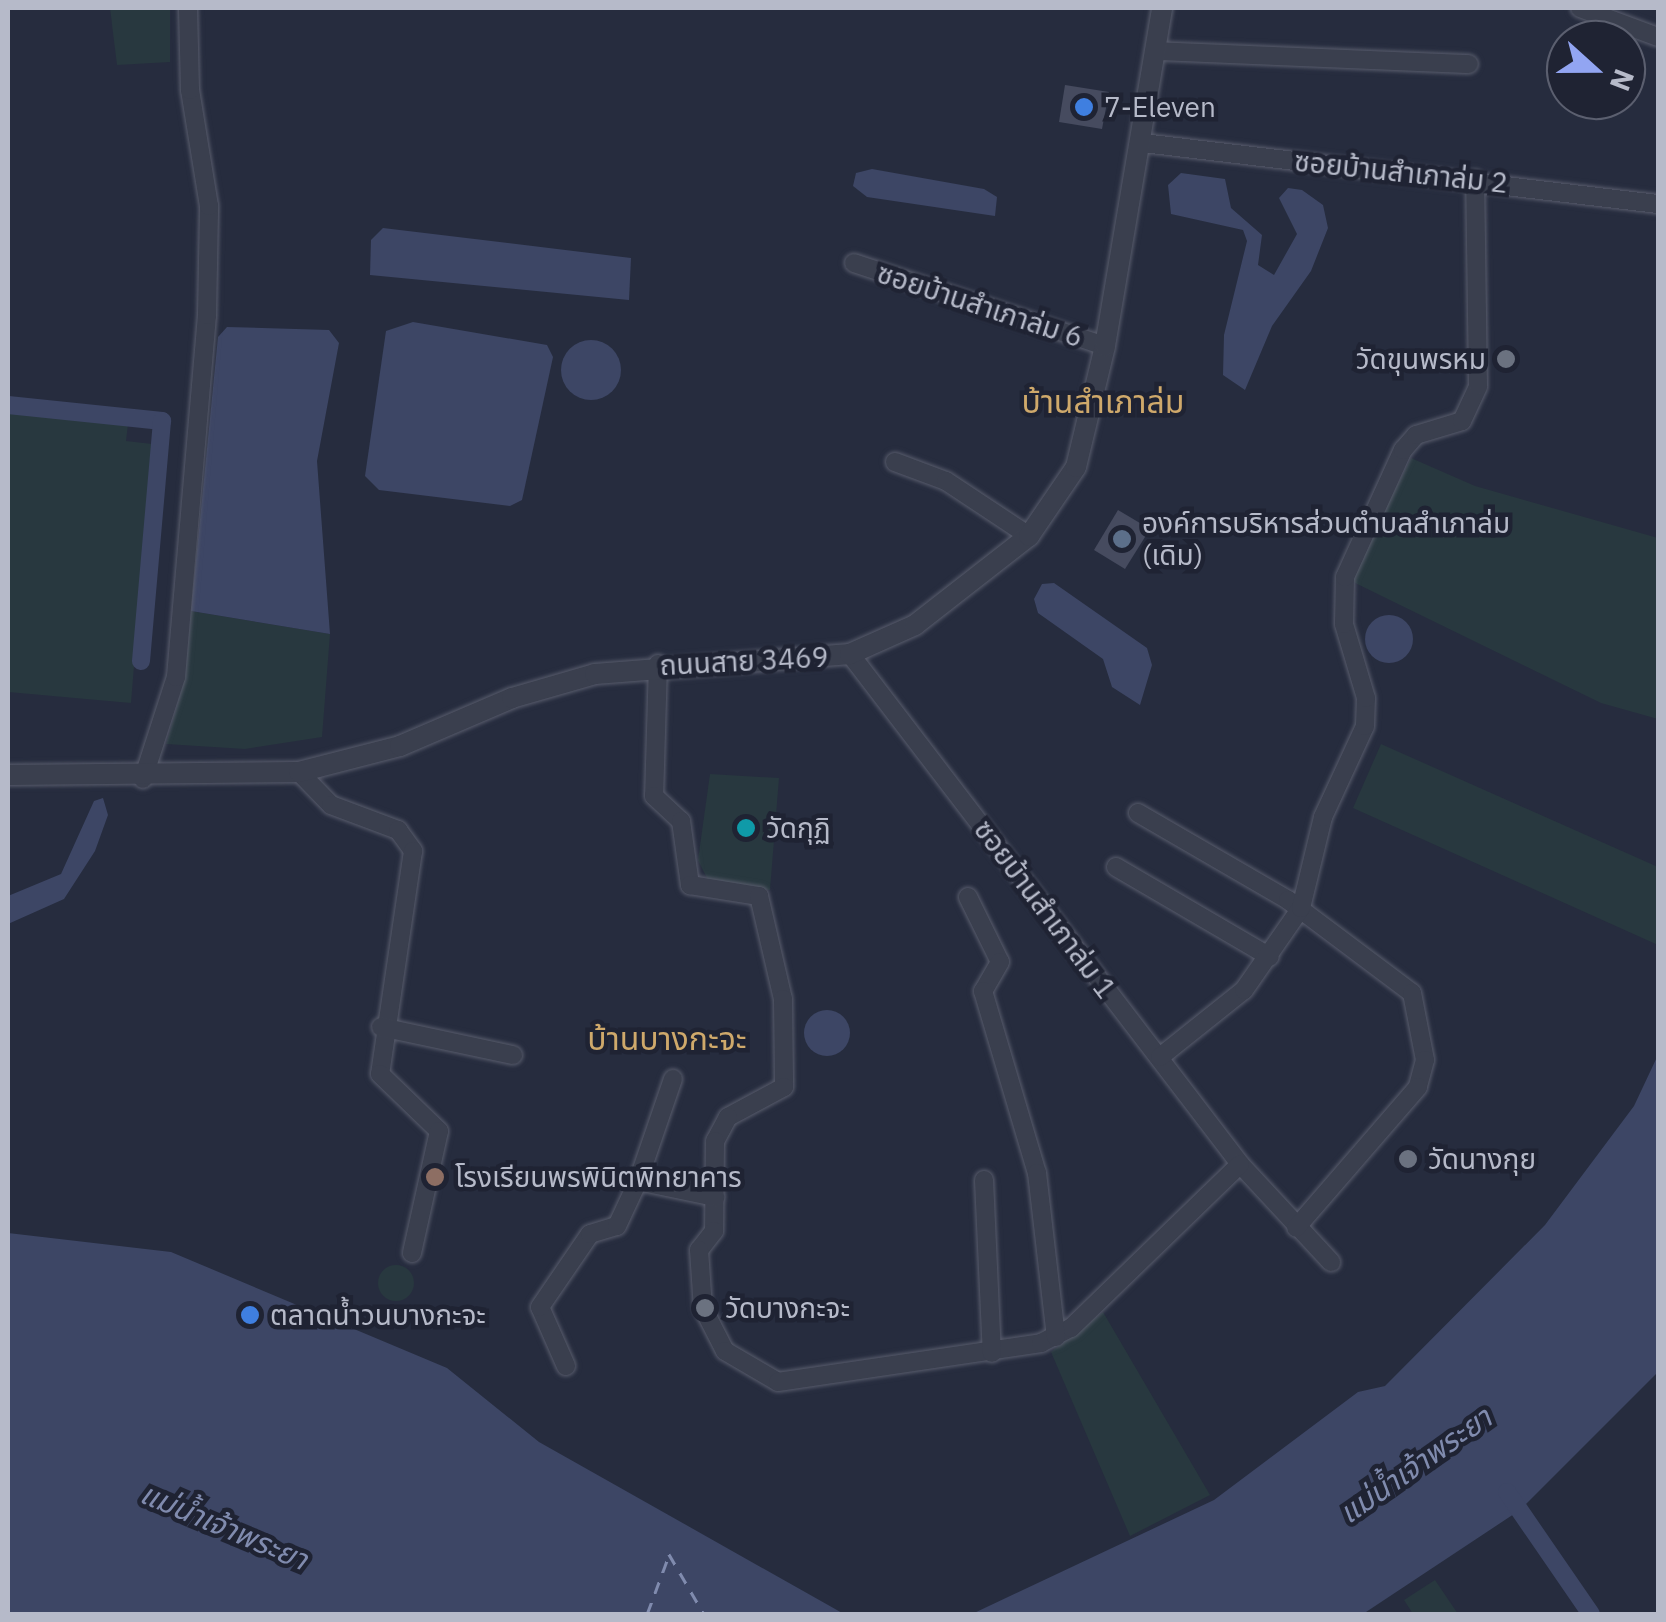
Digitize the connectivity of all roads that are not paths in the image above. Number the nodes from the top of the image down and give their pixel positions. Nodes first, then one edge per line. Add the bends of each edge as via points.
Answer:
1 (188, 8) edge
2 (1162, 8) edge
3 (1580, 8) edge
4 (1658, 37) edge
5 (1156, 51) junction
6 (1469, 64) dead end
7 (1143, 144) junction
8 (1476, 179) junction
9 (1658, 188) edge
10 (1658, 204) edge
11 (854, 263) dead end
12 (1105, 346) junction
13 (894, 462) dead end
14 (1029, 536) junction
15 (850, 654) junction
16 (658, 664) junction
17 (300, 772) junction
18 (8, 776) edge
19 (143, 779) junction
20 (1138, 813) dead end
21 (1116, 867) dead end
22 (968, 897) dead end
23 (1300, 908) junction
24 (1270, 957) junction
25 (382, 1027) junction
26 (513, 1055) dead end
27 (1160, 1057) junction
28 (673, 1079) dead end
29 (1240, 1164) junction
30 (638, 1180) junction
31 (984, 1180) dead end
32 (715, 1197) junction
33 (1296, 1228) junction
34 (412, 1253) dead end
35 (1331, 1262) dead end
36 (1056, 1337) junction
37 (992, 1353) junction
38 (566, 1366) dead end

1 - 19 street via 190,90 209,206 207,315 176,676
2 - 5 street, ถนนสาย 3469
3 - 4 street
5 - 6 street
5 - 7 street, ถนนสาย 3469
7 - 8 street, ซอยบ้านสำเภาล่ม 2
7 - 12 street, ถนนสาย 3469
8 - 10 street, ซอยบ้านสำเภาล่ม 2
8 - 23 street via 1478,386 1462,421 1416,436 1403,450 1345,577 1341,602 1366,698 1365,726 1324,817
9 - 10 street
11 - 12 street, ซอยบ้านสำเภาล่ม 6
12 - 14 street, ถนนสาย 3469 via 1076,467
13 - 14 street via 946,481
14 - 15 street, ถนนสาย 3469 via 915,624
15 - 16 street, ถนนสาย 3469
15 - 27 street, ซอยบ้านสำเภาล่ม 1
16 - 17 street, ถนนสาย 3469 via 540,688 400,746
16 - 32 street via 654,796 681,821 690,884 759,896 783,999 784,1087 719,1127
17 - 19 street, ถนนสาย 3469
17 - 25 street via 332,806 398,830 413,850
18 - 19 street, ถนนสาย 3469
20 - 23 street
21 - 24 street
22 - 36 street via 1000,962 983,991 1037,1173
23 - 24 street
23 - 33 street via 1412,993 1425,1060 1395,1116
24 - 27 street via 1244,990
25 - 26 street
25 - 34 street via 384,1085 439,1130
27 - 29 street, ซอยบ้านสำเภาล่ม 1
28 - 30 street
29 - 33 street, ซอยบ้านสำเภาล่ม 1
29 - 36 street
30 - 32 street
30 - 38 street via 616,1226 590,1234 540,1307
31 - 37 street
32 - 37 street via 714,1232 699,1250 703,1308 725,1351 778,1382
33 - 35 street, ซอยบ้านสำเภาล่ม 1
36 - 37 street

